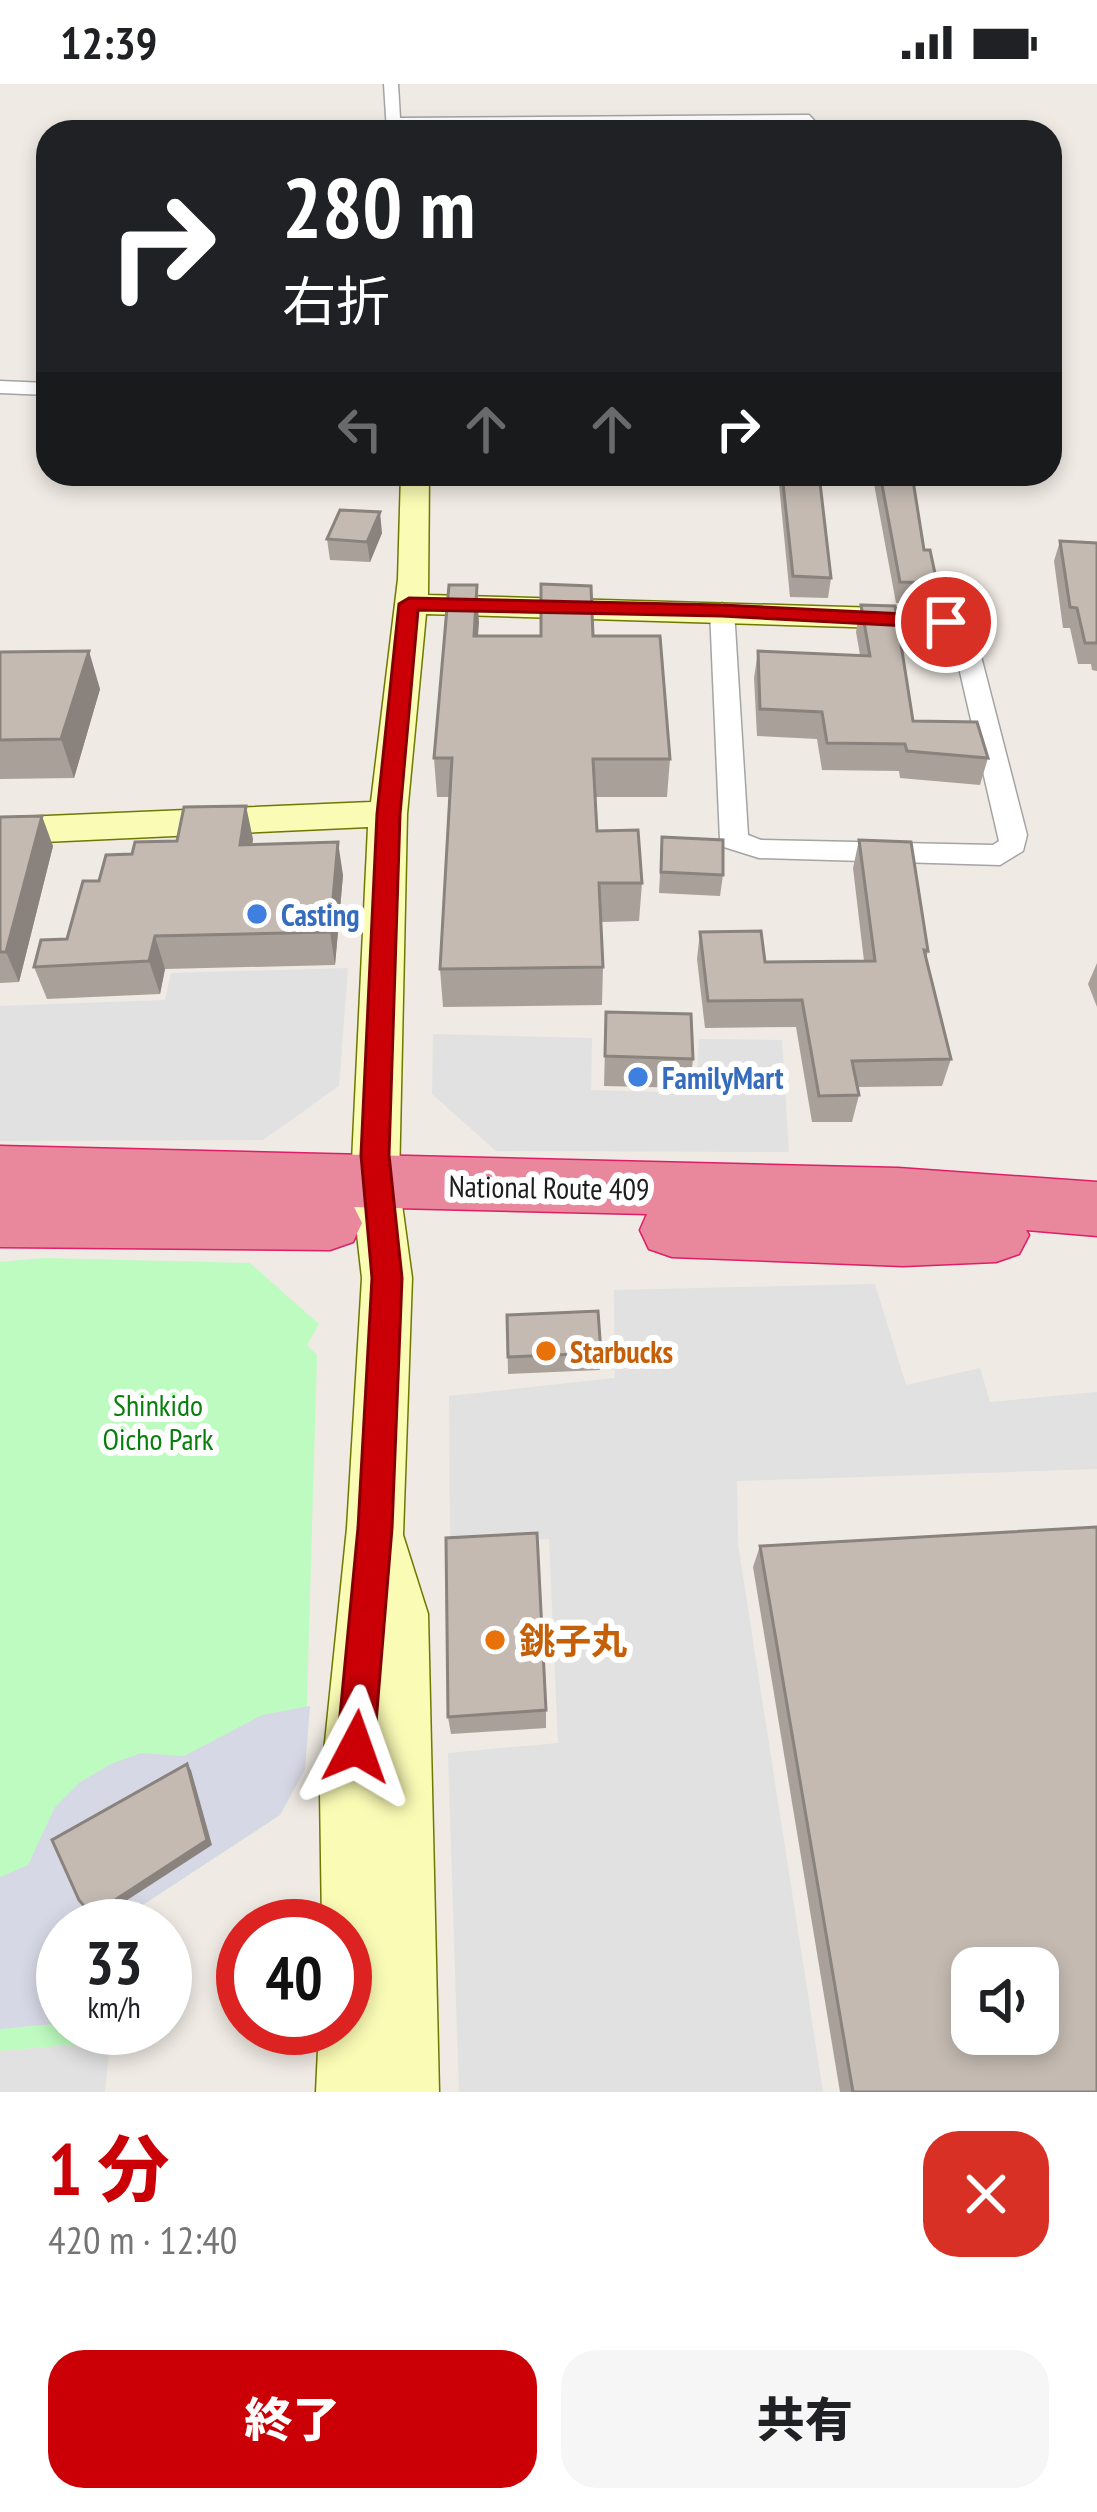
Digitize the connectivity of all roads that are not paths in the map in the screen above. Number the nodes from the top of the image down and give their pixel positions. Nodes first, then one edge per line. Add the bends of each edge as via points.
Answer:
1 (391, 84) edge
2 (394, 120) edge
3 (757, 120) edge
4 (810, 120) edge
5 (0, 388) edge
6 (36, 389) edge
7 (415, 486) edge
8 (409, 604) junction
9 (722, 610) junction
10 (915, 619) joint
11 (388, 814) junction
12 (0, 830) edge
13 (0, 1172) edge
14 (378, 1203) junction
15 (1097, 1209) edge
16 (0, 1220) edge
17 (1097, 1231) edge
18 (375, 1528) junction
19 (352, 2092) edge
20 (403, 2092) edge

1 - 2 street
3 - 4 street
5 - 6 street
7 - 8 street
8 - 9 street
8 - 11 street
9 - 10 street
9 - 10 street via 734,840 758,849 1000,855 1013,836 962,629
11 - 12 street
11 - 14 street
13 - 14 highway, National Route 409
14 - 15 highway, National Route 409 via 898,1194
14 - 16 highway, National Route 409
14 - 17 highway, National Route 409 via 903,1238
14 - 18 street via 387,1278
18 - 19 street via 352,1790
18 - 20 street via 398,1614

